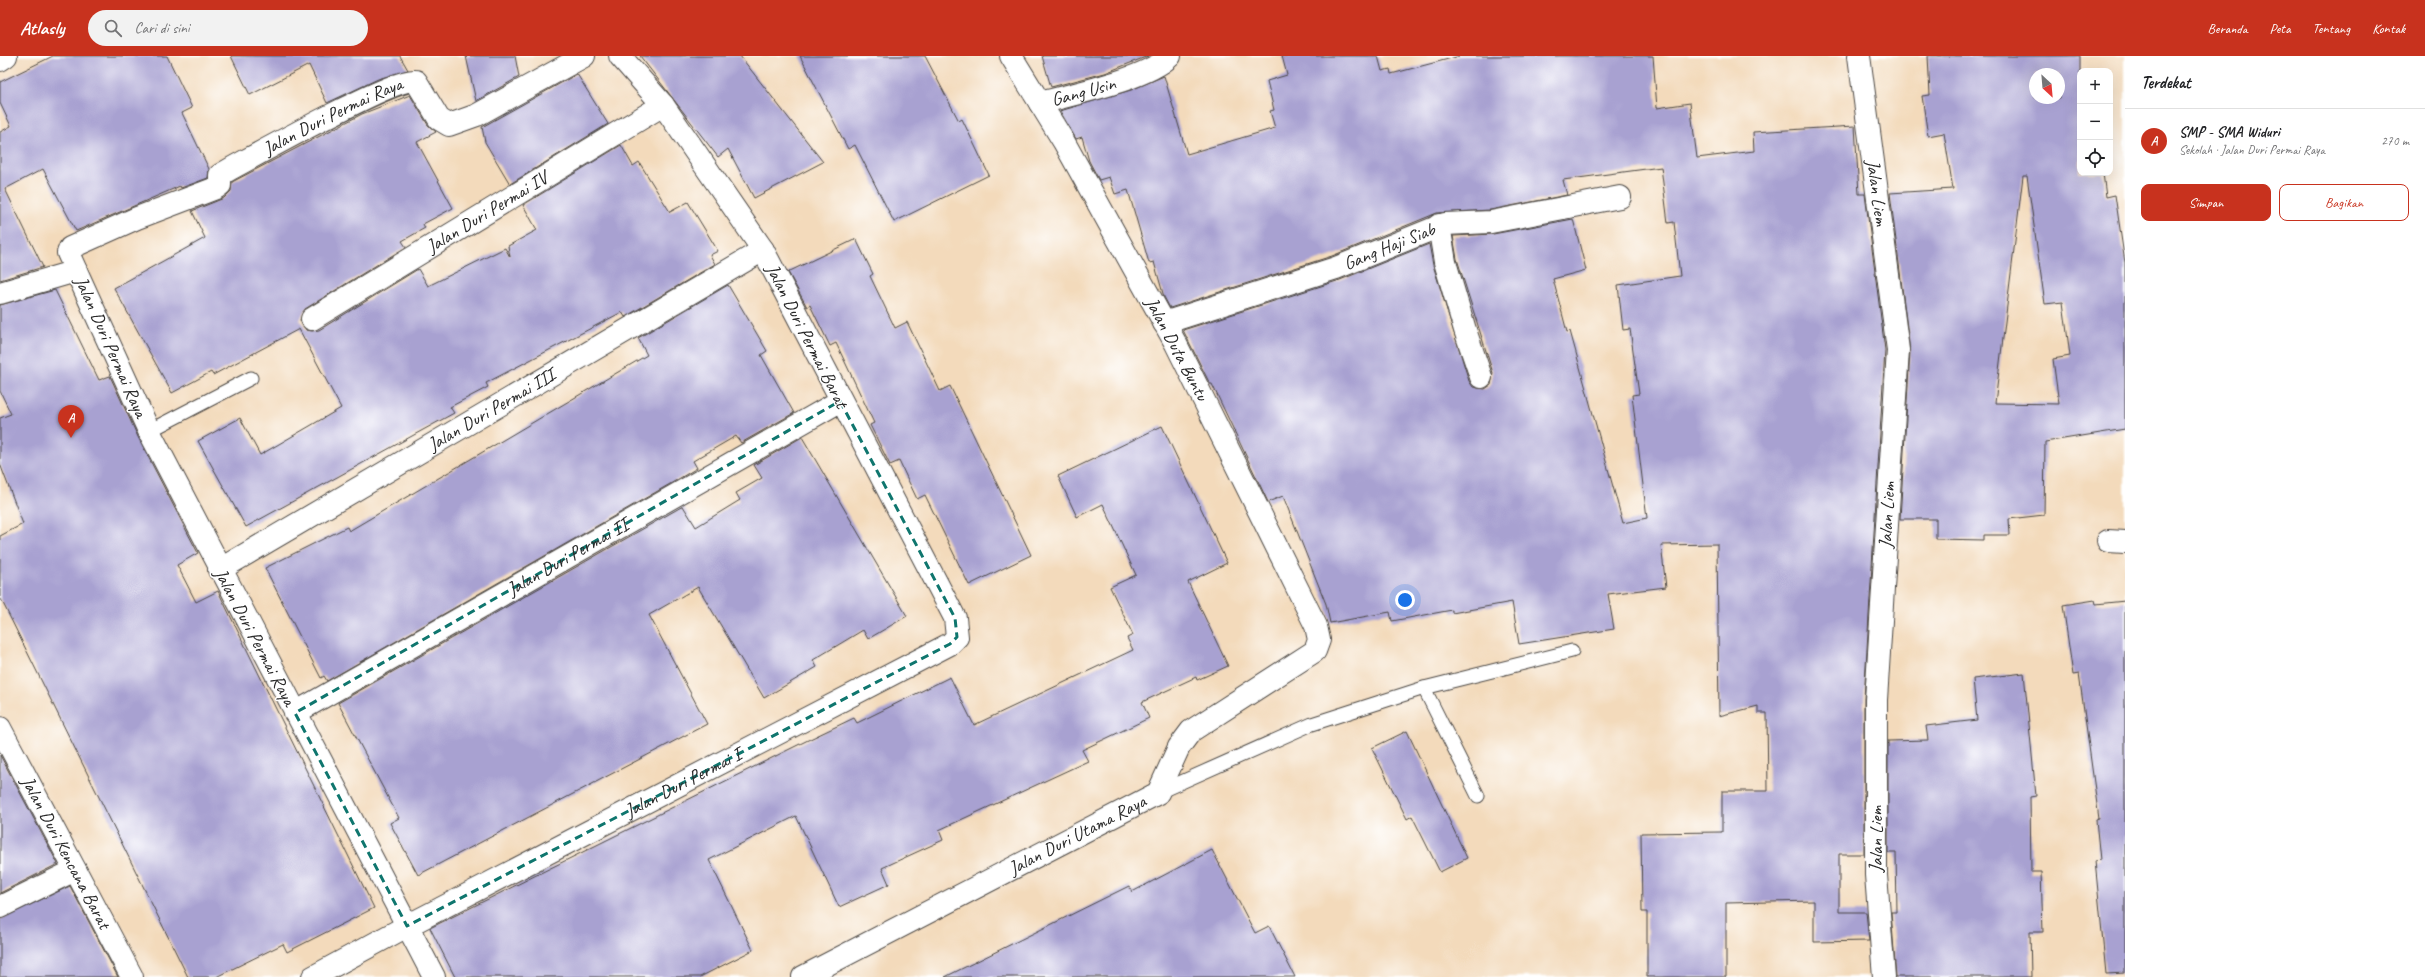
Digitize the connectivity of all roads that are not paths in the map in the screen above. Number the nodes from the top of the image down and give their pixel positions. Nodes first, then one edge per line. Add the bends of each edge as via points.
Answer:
1 (6, 56) edge
2 (584, 56) edge
3 (620, 56) edge
4 (1011, 56) edge
5 (1170, 56) edge
6 (1859, 56) edge
7 (0, 60) edge
8 (1040, 103) junction
9 (663, 105) junction
10 (1620, 197) dead end
11 (1439, 226) junction
12 (763, 250) junction
13 (76, 271) junction
14 (0, 293) edge
15 (312, 319) dead end
16 (1164, 323) junction
17 (1481, 377) dead end
18 (252, 378) dead end
19 (840, 401) junction
20 (149, 432) junction
21 (219, 570) junction
22 (957, 637) joint
23 (1315, 651) joint
24 (1572, 651) dead end
25 (1424, 688) junction
26 (295, 713) junction
27 (0, 728) edge
28 (1158, 793) junction
29 (1478, 796) dead end
30 (75, 870) junction
31 (0, 907) edge
32 (407, 926) junction
33 (132, 977) edge
34 (313, 977) edge
35 (434, 977) edge
36 (803, 977) edge
37 (1884, 977) edge

1 - 7 street
2 - 13 street, Jalan Duri Permai Raya via 477,115 449,125 439,119 416,81 398,84 319,121 232,168 220,175 220,185 216,188 137,218 70,248 68,252
3 - 9 street, Jalan Duri Permai Barat
4 - 8 street, Jalan Duta Buntu
5 - 8 street, Gang Usin via 1154,68 1127,78
6 - 37 street, Jalan Liem via 1898,350 1876,700 1876,874
8 - 16 street, Jalan Duta Buntu
9 - 12 street, Jalan Duri Permai Barat
9 - 15 street, Jalan Duri Permai IV
10 - 11 street, Gang Haji Siab via 1491,222 1468,221
11 - 16 street, Gang Haji Siab via 1336,268
11 - 17 street via 1447,270
12 - 19 street, Jalan Duri Permai Barat
12 - 21 street, Jalan Duri Permai III
13 - 14 street
13 - 20 street, Jalan Duri Permai Raya
16 - 23 street, Jalan Duta Buntu via 1316,626 1319,640
18 - 20 lane
19 - 22 street, Jalan Duri Permai Barat via 955,618
19 - 26 street, Jalan Duri Permai II
20 - 21 street, Jalan Duri Permai Raya
21 - 26 street, Jalan Duri Permai Raya
22 - 32 street, Jalan Duri Permai I via 950,644
23 - 28 street, Jalan Duri Utama Raya via 1191,731 1179,747
24 - 25 lane
25 - 28 lane via 1312,724
25 - 29 lane
26 - 32 street, Jalan Duri Permai Raya
27 - 30 street, Jalan Duri Kencana Barat
28 - 36 street, Jalan Duri Utama Raya
30 - 31 street
30 - 33 street, Jalan Duri Kencana Barat
32 - 34 street, Jalan Duri Permai I
32 - 35 street, Jalan Duri Permai Raya

